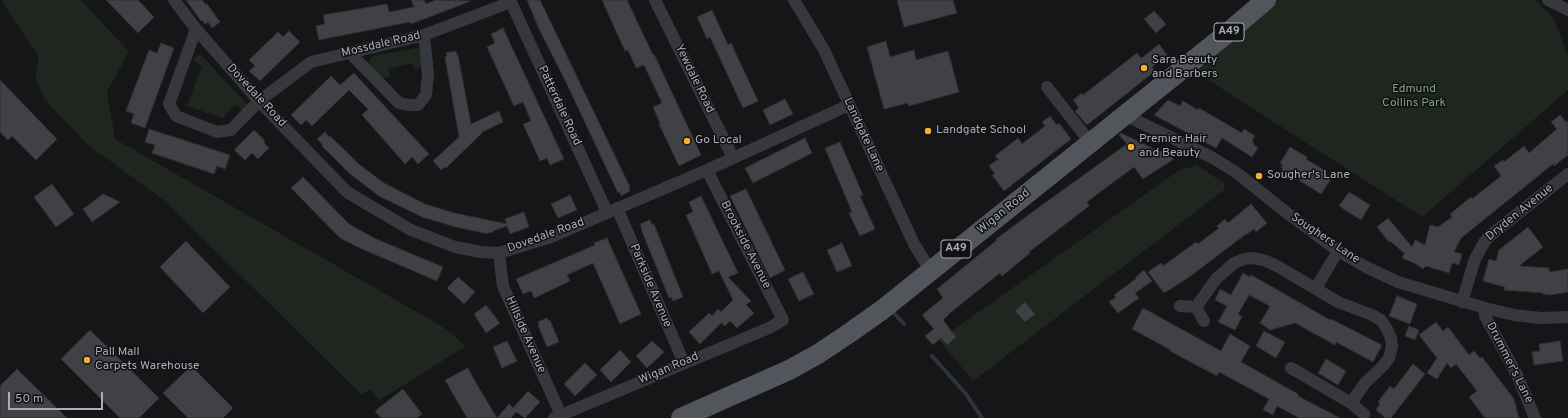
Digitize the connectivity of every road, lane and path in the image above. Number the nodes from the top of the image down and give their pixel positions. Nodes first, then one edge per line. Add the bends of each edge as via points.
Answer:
1 (174, 0) edge
2 (655, 0) edge
3 (794, 0) edge
4 (1266, 0) edge
5 (1548, 0) edge
6 (510, 1) edge
7 (1568, 10) edge
8 (196, 29) junction
9 (424, 35) junction
10 (350, 53) junction
11 (1047, 87) dead end
12 (259, 101) junction
13 (849, 105) junction
14 (1125, 115) junction
15 (1090, 142) junction
16 (733, 158) junction
17 (707, 170) junction
18 (1568, 174) edge
19 (612, 210) junction
20 (1338, 251) junction
21 (499, 253) junction
22 (930, 270) junction
23 (1316, 288) junction
24 (1462, 302) junction
25 (1180, 306) dead end
26 (1196, 307) junction
27 (1485, 308) junction
28 (1568, 317) edge
29 (783, 320) joint
30 (1204, 321) dead end
31 (684, 363) junction
32 (1292, 366) dead end
33 (1351, 403) junction
34 (1364, 414) dead end
35 (558, 417) edge
36 (681, 418) edge
37 (1535, 418) edge

1 - 8 street, Dovedale Road
2 - 16 street, Yewdale Road
3 - 13 street, Landgate Lane via 824,50
4 - 14 main road, Wigan Road / A49
5 - 7 street
6 - 9 street, Mossdale Road
6 - 19 street, Patterdale Road
8 - 12 street, Dovedale Road
8 - 12 street, Mossdale Road via 168,104 176,116 217,132 231,130
9 - 10 street, Mossdale Road
9 - 10 street via 428,74 426,95 418,105 399,103
10 - 12 street, Mossdale Road via 311,62
11 - 15 street
12 - 21 street, Dovedale Road via 347,192 426,236 455,247
13 - 16 street, Dovedale Road
13 - 22 street, Landgate Lane via 914,244
14 - 15 main road, Wigan Road / A49
14 - 20 street, Soughers Lane via 1213,158 1237,173
15 - 22 main road, Wigan Road / A49
16 - 17 street, Dovedale Road
17 - 19 street, Dovedale Road
17 - 29 street, Brookside Avenue
18 - 24 street, Dryden Avenue via 1485,241 1475,259
19 - 21 street, Dovedale Road via 551,237
19 - 31 street, Parkside Avenue
20 - 23 street
20 - 24 street, Soughers Lane via 1398,282
21 - 35 street, Hillside Avenue via 503,286
22 - 36 main road, Wigan Road / A49 via 882,310 818,354 790,370
23 - 26 street via 1266,261 1244,259 1225,270
23 - 33 street via 1338,302 1381,320 1388,328 1392,347 1389,358 1365,383
24 - 27 street, Soughers Lane
25 - 26 street
26 - 30 street
27 - 28 street, Soughers Lane via 1541,318
27 - 37 street, Drummer's Lane via 1485,316 1517,375
29 - 31 street, Wigan Road
31 - 35 street, Wigan Road
32 - 33 street
33 - 34 street

